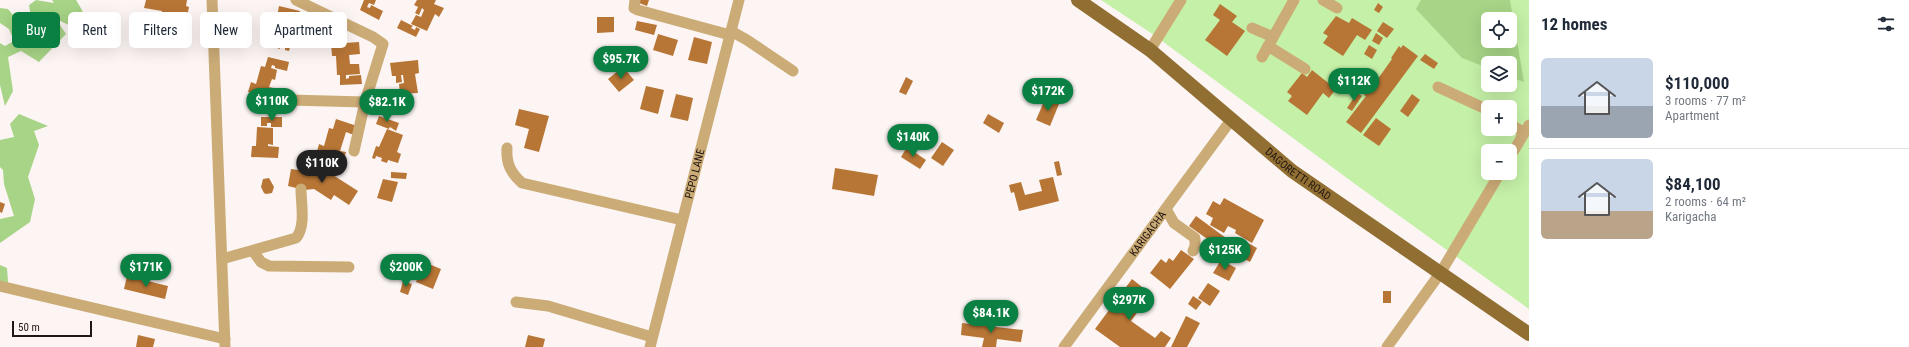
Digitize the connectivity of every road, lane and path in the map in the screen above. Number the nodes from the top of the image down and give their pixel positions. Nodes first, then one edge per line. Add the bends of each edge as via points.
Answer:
1 (212, 0) edge
2 (296, 0) edge
3 (635, 0) edge
4 (739, 0) edge
5 (1078, 0) edge
6 (1181, 0) edge
7 (1294, 0) edge
8 (1323, 0) edge
9 (1337, 8) dead end
10 (1252, 28) dead end
11 (730, 33) junction
12 (1271, 41) junction
13 (1150, 50) junction
14 (1262, 57) dead end
15 (1305, 70) dead end
16 (793, 71) dead end
17 (1438, 88) dead end
18 (289, 100) dead end
19 (365, 102) junction
20 (1481, 107) edge
21 (1231, 120) junction
22 (1517, 126) edge
23 (1527, 129) edge
24 (1517, 145) edge
25 (506, 148) dead end
26 (354, 151) dead end
27 (1496, 180) edge
28 (301, 189) dead end
29 (1166, 209) junction
30 (682, 220) junction
31 (252, 251) junction
32 (1193, 251) dead end
33 (222, 259) junction
34 (350, 267) dead end
35 (1441, 272) junction
36 (0, 286) edge
37 (516, 302) dead end
38 (1529, 334) edge
39 (651, 342) edge
40 (225, 343) edge
41 (1064, 347) edge
42 (1387, 347) edge

1 - 33 street
2 - 19 street via 383,44
3 - 11 street via 634,8 638,10
4 - 11 street, PEPO LANE
5 - 13 main road, DAGORETTI ROAD
6 - 13 street
7 - 12 street
8 - 9 street
10 - 12 street
11 - 16 street via 747,40
11 - 30 street, PEPO LANE
12 - 14 street
12 - 15 street
13 - 21 main road, DAGORETTI ROAD
17 - 20 street
18 - 19 street
19 - 26 street
21 - 29 street, KARIGACHA
21 - 35 main road, DAGORETTI ROAD via 1292,170
22 - 23 street
23 - 24 street
25 - 30 street via 511,173 522,183
27 - 35 street
28 - 31 street via 300,233 290,241
29 - 32 street via 1174,223 1195,238
29 - 41 street, KARIGACHA
30 - 39 street, PEPO LANE
31 - 33 street
31 - 34 street via 268,266
33 - 40 street
35 - 38 main road, DAGORETTI ROAD
35 - 42 street
36 - 40 street
37 - 39 street via 548,306

